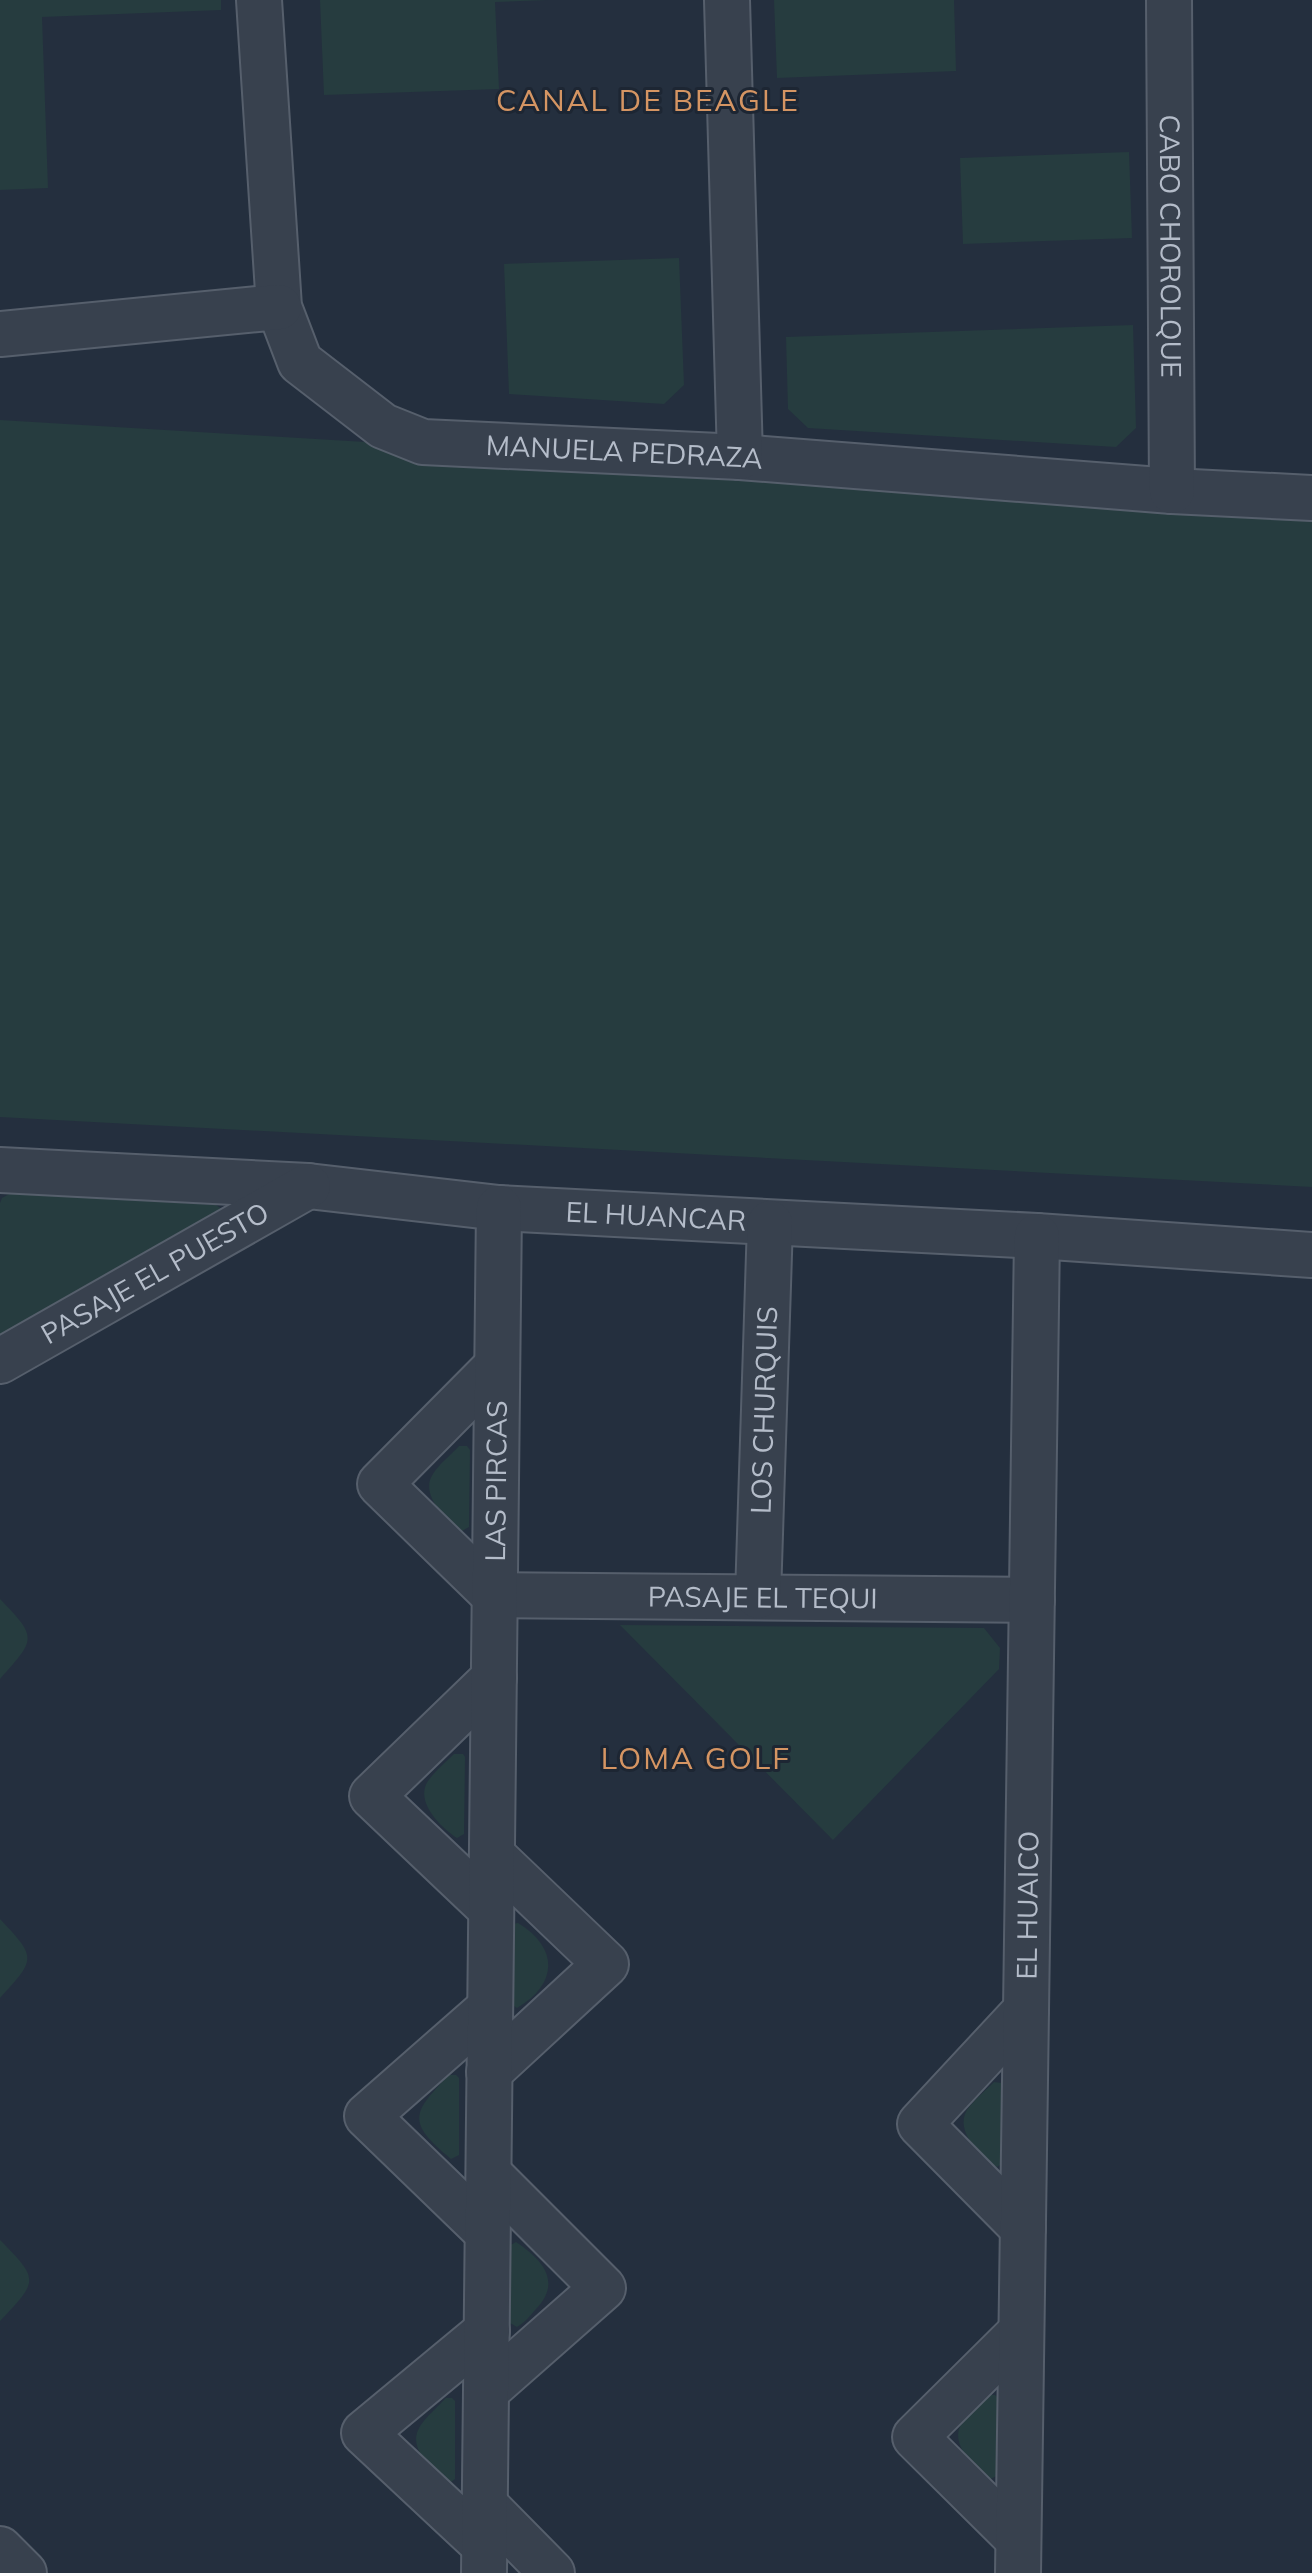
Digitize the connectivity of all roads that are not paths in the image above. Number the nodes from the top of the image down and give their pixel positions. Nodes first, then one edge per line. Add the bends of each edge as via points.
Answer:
1 (259, 0) edge
2 (727, 0) edge
3 (1169, 0) edge
4 (279, 307) junction
5 (0, 334) edge
6 (740, 457) junction
7 (1172, 491) junction
8 (1312, 498) edge
9 (0, 1170) edge
10 (308, 1186) junction
11 (499, 1208) junction
12 (770, 1223) junction
13 (1037, 1236) junction
14 (1312, 1255) edge
15 (0, 1361) edge
16 (497, 1366) junction
17 (494, 1595) junction
18 (758, 1596) junction
19 (1032, 1600) junction
20 (494, 1678) junction
21 (492, 1855) junction
22 (491, 1909) junction
23 (490, 2008) junction
24 (1026, 2010) junction
25 (489, 2072) junction
26 (489, 2174) junction
27 (1023, 2228) junction
28 (487, 2232) junction
29 (487, 2331) junction
30 (1021, 2332) junction
31 (486, 2391) junction
32 (484, 2541) edge
33 (0, 2549) edge
34 (1018, 2556) edge
35 (24, 2573) edge
36 (552, 2573) edge

1 - 4 street, MANUELA PEDRAZA
2 - 6 street
3 - 7 street, CABO CHOROLQUE
4 - 5 street
4 - 6 street, MANUELA PEDRAZA via 300,362 383,426 423,442
6 - 7 street, MANUELA PEDRAZA
7 - 8 street, MANUELA PEDRAZA
9 - 10 street, EL HUANCAR
10 - 11 street, EL HUANCAR
10 - 15 street, PASAJE EL PUESTO
11 - 12 street, EL HUANCAR
11 - 16 street, LAS PIRCAS
12 - 13 street, EL HUANCAR
12 - 18 street, LOS CHURQUIS
13 - 14 street, EL HUANCAR
13 - 19 street, EL HUAICO
16 - 17 street, LAS PIRCAS
16 - 17 street, LAS PIRCAS via 380,1484
17 - 18 street, PASAJE EL TEQUI
17 - 20 street, LAS PIRCAS
18 - 19 street, PASAJE EL TEQUI
19 - 24 street, EL HUAICO
20 - 21 street, LAS PIRCAS
20 - 22 street via 372,1796
21 - 22 street, LAS PIRCAS
21 - 25 street via 606,1964
22 - 23 street, LAS PIRCAS
23 - 25 street, LAS PIRCAS
23 - 28 street via 367,2116
24 - 27 street, EL HUAICO
24 - 27 street via 920,2124
25 - 26 street, LAS PIRCAS
26 - 28 street, LAS PIRCAS
26 - 31 street via 603,2288
27 - 30 street, EL HUAICO
28 - 29 street, LAS PIRCAS
29 - 31 street, LAS PIRCAS
29 - 32 street via 364,2433
30 - 34 street, EL HUAICO
30 - 34 street via 915,2437
31 - 32 street, LAS PIRCAS
32 - 36 street
33 - 35 street

